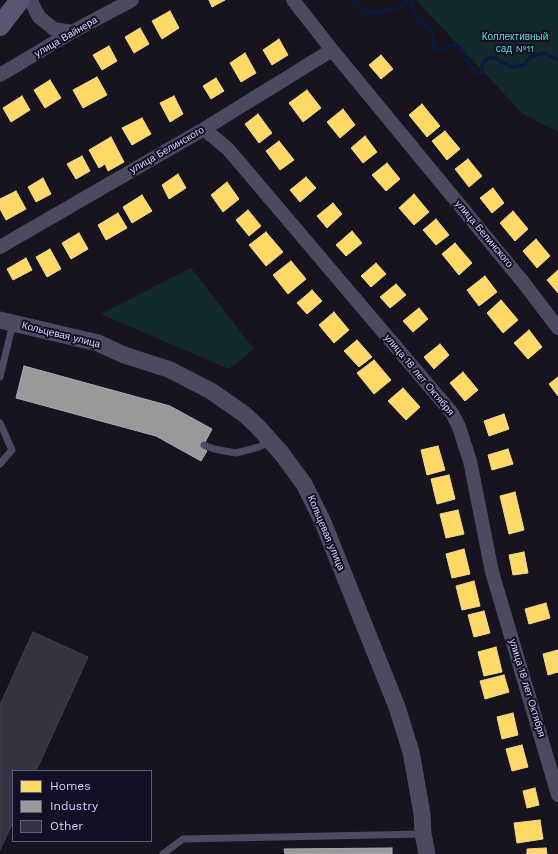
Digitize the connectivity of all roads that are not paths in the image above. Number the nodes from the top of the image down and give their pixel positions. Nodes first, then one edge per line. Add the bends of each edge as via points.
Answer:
1 (20, 0) edge
2 (32, 0) edge
3 (132, 0) edge
4 (293, 0) edge
5 (0, 26) edge
6 (72, 32) junction
7 (332, 50) junction
8 (0, 75) edge
9 (204, 129) junction
10 (0, 247) edge
11 (7, 322) edge
12 (558, 328) edge
13 (0, 376) edge
14 (0, 423) edge
15 (271, 440) junction
16 (204, 445) dead end
17 (0, 464) edge
18 (558, 795) edge
19 (423, 834) junction
20 (163, 854) edge
21 (427, 854) edge

1 - 5 main road
2 - 6 street via 39,16 54,28
3 - 6 street, улица Вайнера
4 - 7 street, улица Белинского
6 - 8 street, улица Вайнера
7 - 9 street, улица Белинского
7 - 12 street, улица Белинского
9 - 10 street, улица Белинского
9 - 18 street, улица 18 лет Октября via 228,149 452,413 470,461 492,572
11 - 13 lane
11 - 15 street, Кольцевая улица via 98,343 124,355 168,369 211,391 258,426
14 - 17 lane via 12,450
15 - 16 lane via 236,453
15 - 19 street, Кольцевая улица via 314,501 386,680 411,752
19 - 20 lane via 183,839
19 - 21 street, Кольцевая улица

